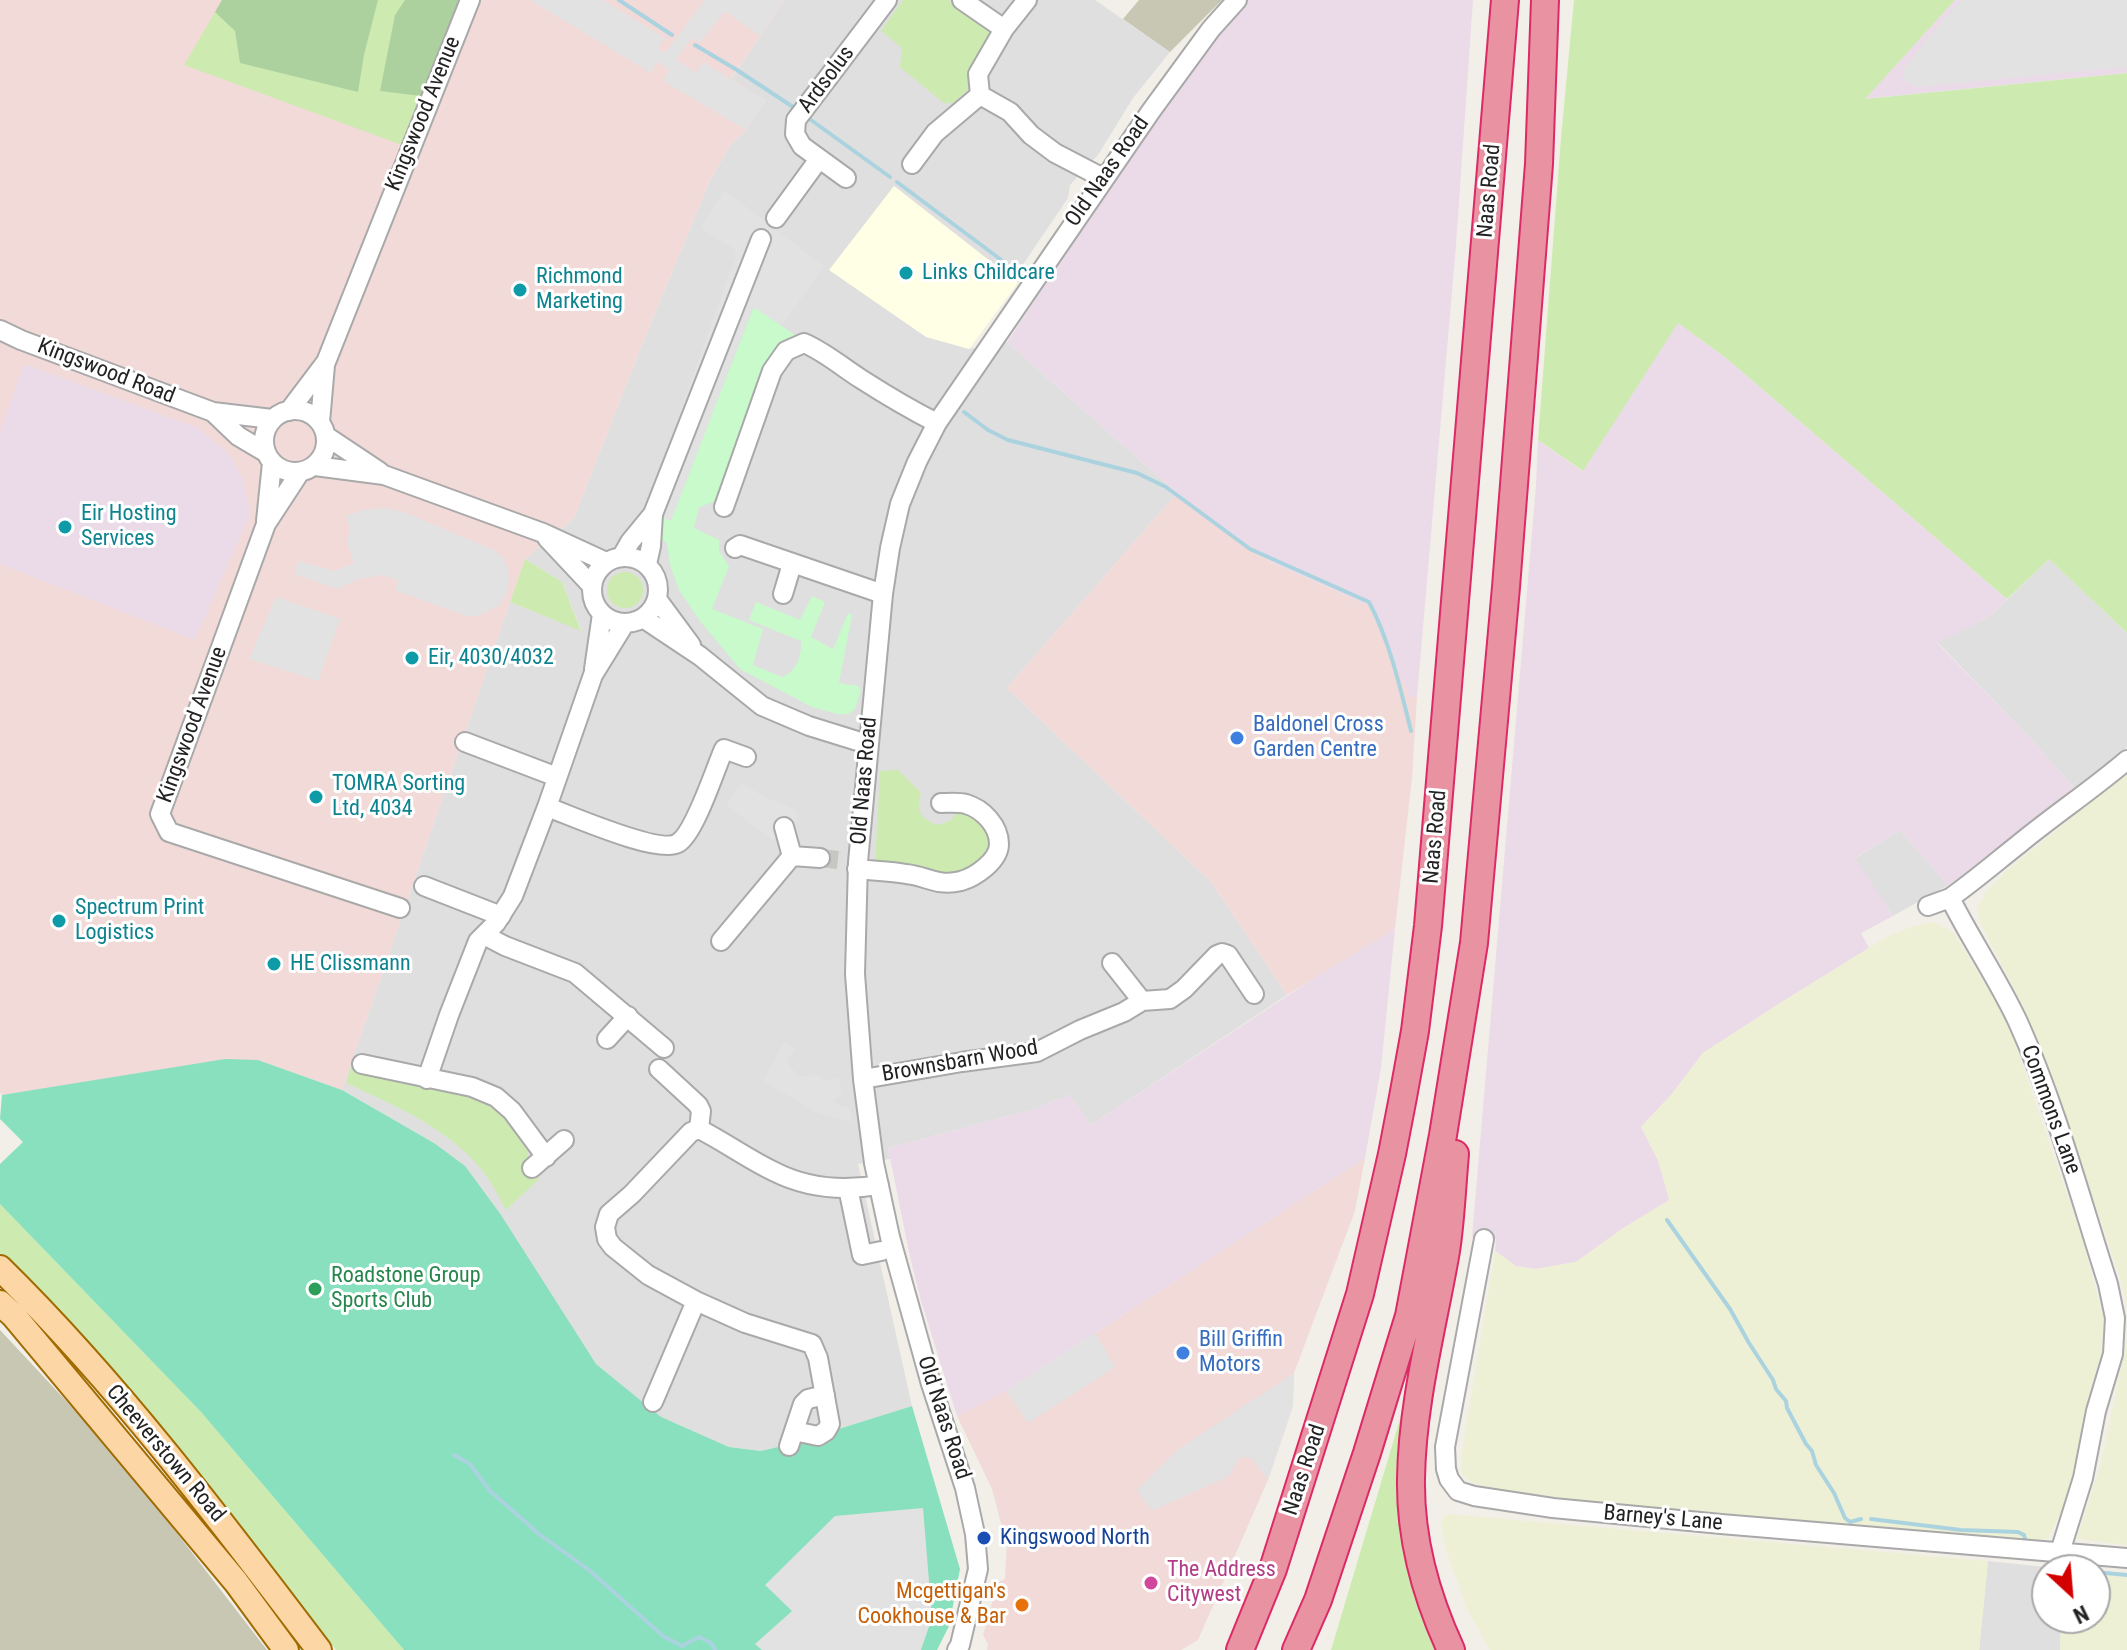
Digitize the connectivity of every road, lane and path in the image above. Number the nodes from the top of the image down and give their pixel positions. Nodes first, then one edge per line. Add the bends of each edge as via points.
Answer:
1 (470, 0) edge
2 (887, 0) edge
3 (962, 0) edge
4 (1027, 0) edge
5 (1237, 0) edge
6 (1505, 0) edge
7 (1545, 0) edge
8 (1004, 29) junction
9 (980, 95) junction
10 (819, 159) junction
11 (912, 164) dead end
12 (846, 178) dead end
13 (1103, 178) junction
14 (776, 218) dead end
15 (761, 239) dead end
16 (0, 330) edge
17 (326, 362) junction
18 (213, 412) junction
19 (280, 415) junction
20 (937, 423) junction
21 (323, 429) junction
22 (269, 458) junction
23 (307, 469) junction
24 (384, 475) junction
25 (724, 507) dead end
26 (653, 514) junction
27 (266, 524) junction
28 (543, 533) junction
29 (735, 548) dead end
30 (614, 559) junction
31 (647, 564) junction
32 (792, 564) junction
33 (592, 586) junction
34 (783, 594) dead end
35 (883, 594) junction
36 (657, 599) junction
37 (602, 614) junction
38 (643, 618) junction
39 (625, 623) junction
40 (700, 656) junction
41 (593, 675) junction
42 (465, 742) dead end
43 (867, 744) junction
44 (746, 757) dead end
45 (2127, 760) edge
46 (557, 777) junction
47 (941, 803) dead end
48 (547, 807) junction
49 (784, 827) dead end
50 (792, 856) junction
51 (820, 858) tunnel mouth
52 (852, 864) junction
53 (424, 886) dead end
54 (1950, 898) junction
55 (1928, 906) dead end
56 (400, 908) dead end
57 (501, 916) junction
58 (484, 935) junction
59 (721, 941) dead end
60 (1474, 943) junction
61 (1112, 963) dead end
62 (1254, 994) dead end
63 (1142, 1001) junction
64 (628, 1016) junction
65 (607, 1039) dead end
66 (664, 1048) dead end
67 (362, 1064) dead end
68 (659, 1069) dead end
69 (427, 1079) junction
70 (863, 1079) junction
71 (699, 1129) junction
72 (564, 1140) dead end
73 (879, 1185) junction
74 (848, 1188) junction
75 (1484, 1239) dead end
76 (881, 1251) dead end
77 (0, 1268) edge
78 (696, 1301) junction
79 (0, 1303) edge
80 (825, 1395) junction
81 (653, 1402) dead end
82 (1318, 1430) junction
83 (2060, 1552) junction
84 (2127, 1558) edge
85 (286, 1650) edge
86 (319, 1650) edge
87 (957, 1650) edge
88 (1222, 1650) edge
89 (1240, 1650) edge
90 (1296, 1650) edge
91 (1451, 1650) edge

1 - 17 street, Kingswood Avenue
2 - 10 street, Ardsolus via 796,120 795,134 802,146
3 - 8 street
4 - 8 street
5 - 13 street, Old Naas Road
6 - 82 highway, Naas Road via 1419,1001 1360,1294
7 - 60 highway, Naas Road via 1539,164
8 - 9 street via 978,74
9 - 11 street via 935,133
9 - 13 street via 1010,112 1055,153
10 - 12 street, Ardsolus
10 - 14 street
13 - 20 street, Old Naas Road
15 - 26 street
16 - 18 street, Kingswood Road
17 - 19 street, Kingswood Avenue
17 - 21 street, Kingswood Avenue
18 - 19 street, Kingswood Road
18 - 22 street, Kingswood Road
19 - 21 street via 302,411
19 - 22 street via 265,433
20 - 25 street via 804,343 786,351 772,371
20 - 35 street, Old Naas Road via 900,504
21 - 23 street via 324,452
21 - 24 street
22 - 23 street via 286,471
22 - 27 street, Kingswood Avenue
23 - 24 street
23 - 27 street, Kingswood Avenue
24 - 28 street
26 - 30 street
26 - 31 street
27 - 56 street, Kingswood Avenue via 160,814 169,832
28 - 30 street
28 - 33 street
29 - 32 street via 740,545
30 - 31 street
30 - 33 street via 594,576
31 - 36 street via 657,580
32 - 34 street
32 - 35 street
33 - 37 street
35 - 43 street, Old Naas Road
36 - 38 street
36 - 40 street
37 - 39 street
37 - 41 street
38 - 39 street
38 - 40 street
39 - 41 street
40 - 43 street via 762,706
41 - 46 street
42 - 46 street
43 - 52 street, Old Naas Road
44 - 48 street via 724,749 692,826 675,845 648,844
45 - 54 street
46 - 48 street
47 - 52 street via 966,804 992,821 997,854 978,872 948,883
48 - 57 street
49 - 50 street
50 - 51 street
50 - 59 street
52 - 70 street, Old Naas Road
53 - 57 street
54 - 55 street
54 - 83 street, Commons Lane via 2003,993 2042,1082 2115,1318 2113,1354
57 - 58 street
58 - 64 street via 575,973
58 - 69 street
60 - 90 highway, Naas Road via 1409,1316 1318,1600
60 - 91 highway via 1447,1246 1415,1419 1411,1479 1412,1519 1425,1583
61 - 63 street
62 - 63 street, Brownsbarn Wood via 1222,953 1170,999
63 - 70 street, Brownsbarn Wood via 1037,1052
64 - 65 street
64 - 66 street
67 - 69 street
68 - 71 street via 698,1105
69 - 72 street via 496,1097 512,1111 539,1162
70 - 73 street, Old Naas Road
71 - 74 street via 777,1173
71 - 78 street via 609,1214 605,1227 613,1247 648,1275
73 - 74 street
73 - 87 street, Old Naas Road via 975,1534 978,1569
74 - 76 street via 862,1255
75 - 83 street, Barney's Lane via 1445,1447 1446,1469 1458,1491 1569,1510
77 - 86 main road, Cheeverstown Road via 129,1410
78 - 80 street via 812,1344
78 - 81 street
79 - 85 main road, Cheeverstown Road via 236,1582
80 - 80 street via 803,1404 792,1439 826,1431 830,1424
82 - 88 highway
82 - 89 highway, Naas Road via 1273,1569
83 - 84 street, Barney's Lane

